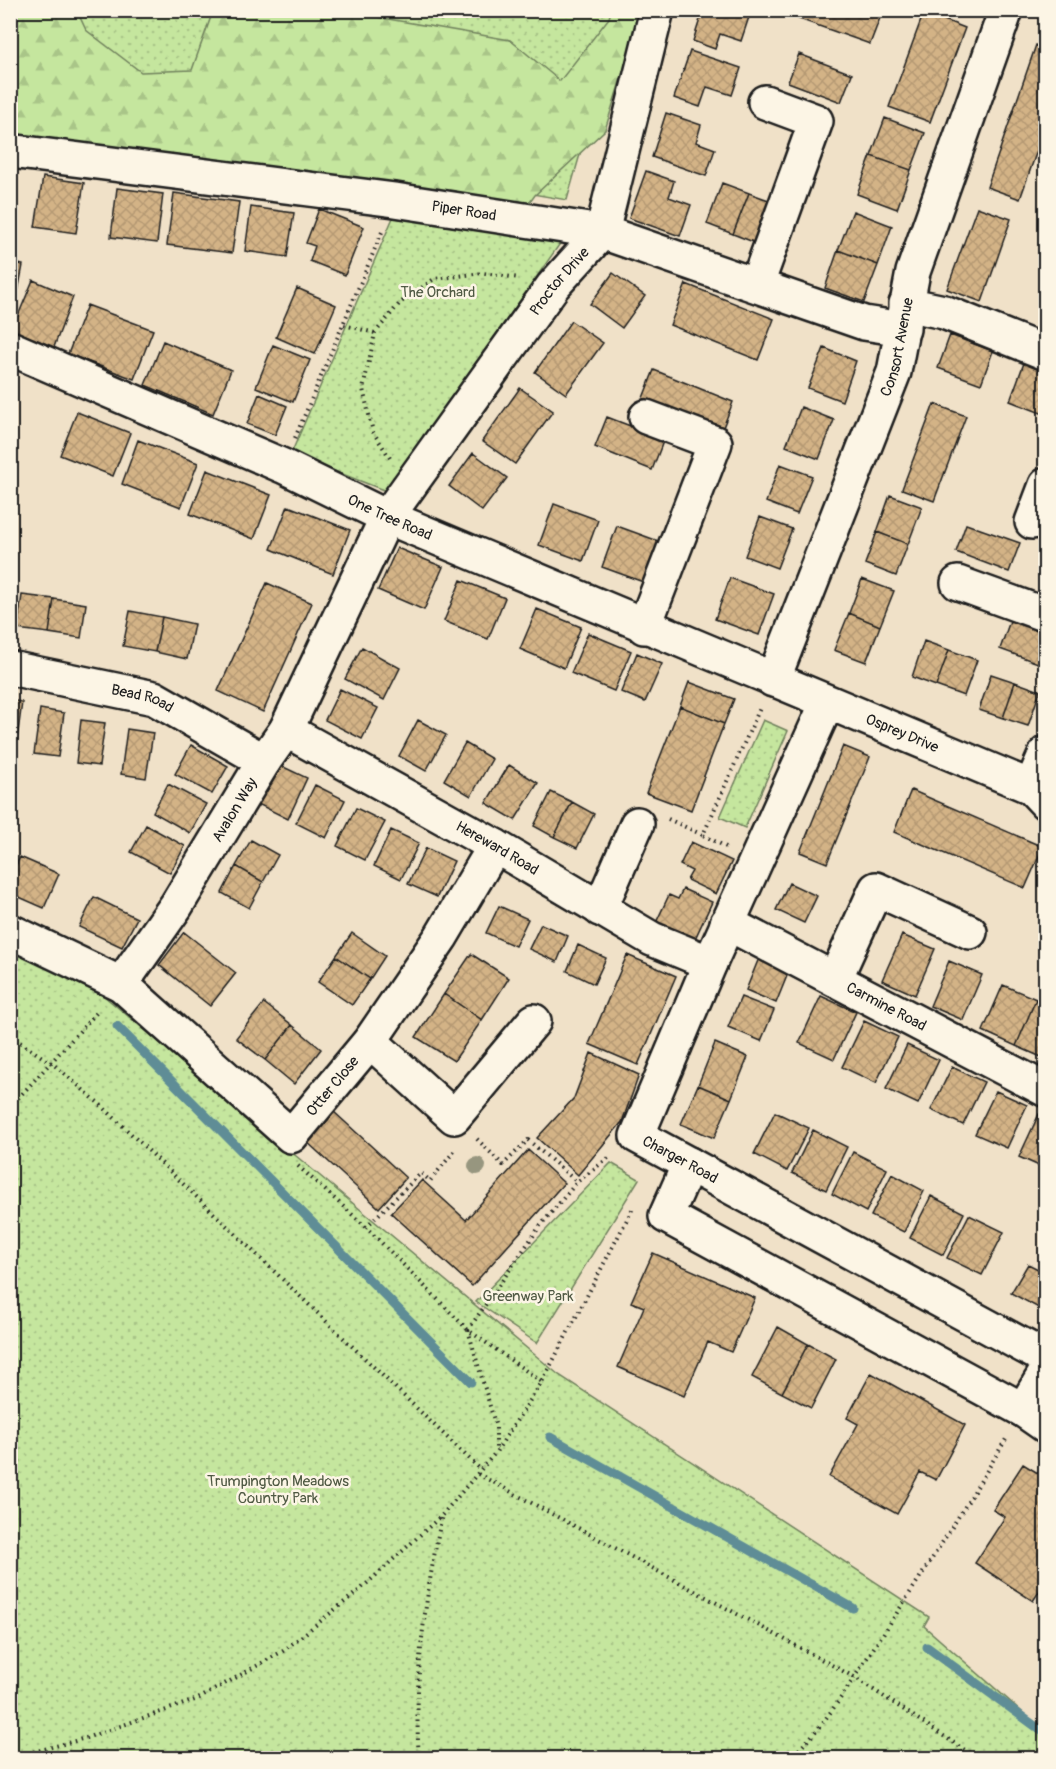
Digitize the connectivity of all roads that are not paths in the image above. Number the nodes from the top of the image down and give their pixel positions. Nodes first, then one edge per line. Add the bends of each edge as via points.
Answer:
1 (657, 10) edge
2 (1006, 10) edge
3 (765, 102) dead end
4 (10, 151) edge
5 (602, 232) junction
6 (757, 284) junction
7 (905, 317) junction
8 (1043, 345) edge
9 (10, 348) edge
10 (646, 417) dead end
11 (1046, 485) edge
12 (387, 517) junction
13 (1032, 522) dead end
14 (958, 583) dead end
15 (1046, 615) edge
16 (644, 627) junction
17 (10, 668) edge
18 (773, 680) junction
19 (827, 703) junction
20 (286, 730) junction
21 (1046, 753) edge
22 (264, 761) junction
23 (1038, 795) edge
24 (637, 824) dead end
25 (495, 846) junction
26 (600, 909) junction
27 (728, 923) junction
28 (10, 931) edge
29 (970, 932) dead end
30 (710, 963) junction
31 (835, 979) junction
32 (121, 984) junction
33 (534, 1022) dead end
34 (370, 1041) junction
35 (1046, 1090) edge
36 (689, 1164) junction
37 (1046, 1358) edge
38 (1046, 1372) edge
39 (1034, 1418) edge

1 - 5 street, Proctor Drive
2 - 7 street, Consort Avenue via 913,272
3 - 6 street via 816,121
4 - 5 street, Piper Road via 395,200
5 - 6 street, Piper Road
5 - 12 street, Proctor Drive via 553,286
6 - 7 street, Piper Road via 864,323
7 - 8 street, Piper Road via 944,312
7 - 18 street, Consort Avenue via 894,372
9 - 12 street, One Tree Road via 283,466
10 - 16 street via 715,443
11 - 13 street
12 - 16 street, One Tree Road
12 - 20 street, Avalon Way
14 - 15 street
16 - 18 street, One Tree Road
17 - 22 street, Bead Road via 154,698
18 - 19 street, Osprey Drive
19 - 23 street, Osprey Drive
19 - 27 street, Charger Road
20 - 22 street, Avalon Way
20 - 25 street, Hereward Road
21 - 23 street, Osprey Drive
22 - 32 street, Avalon Way via 176,906
24 - 26 street
25 - 26 street, Hereward Road
25 - 34 street, Otter Close via 441,937
26 - 30 street, Hereward Road via 652,939
27 - 30 street, Charger Road
27 - 31 street, Carmine Road
28 - 32 street
29 - 31 street via 876,889
30 - 36 street, Charger Road via 637,1136
31 - 35 street, Carmine Road
32 - 34 street, Otter Close via 291,1136
33 - 34 street via 462,1124
36 - 37 street, Charger Road
36 - 39 street via 666,1216
38 - 39 street

